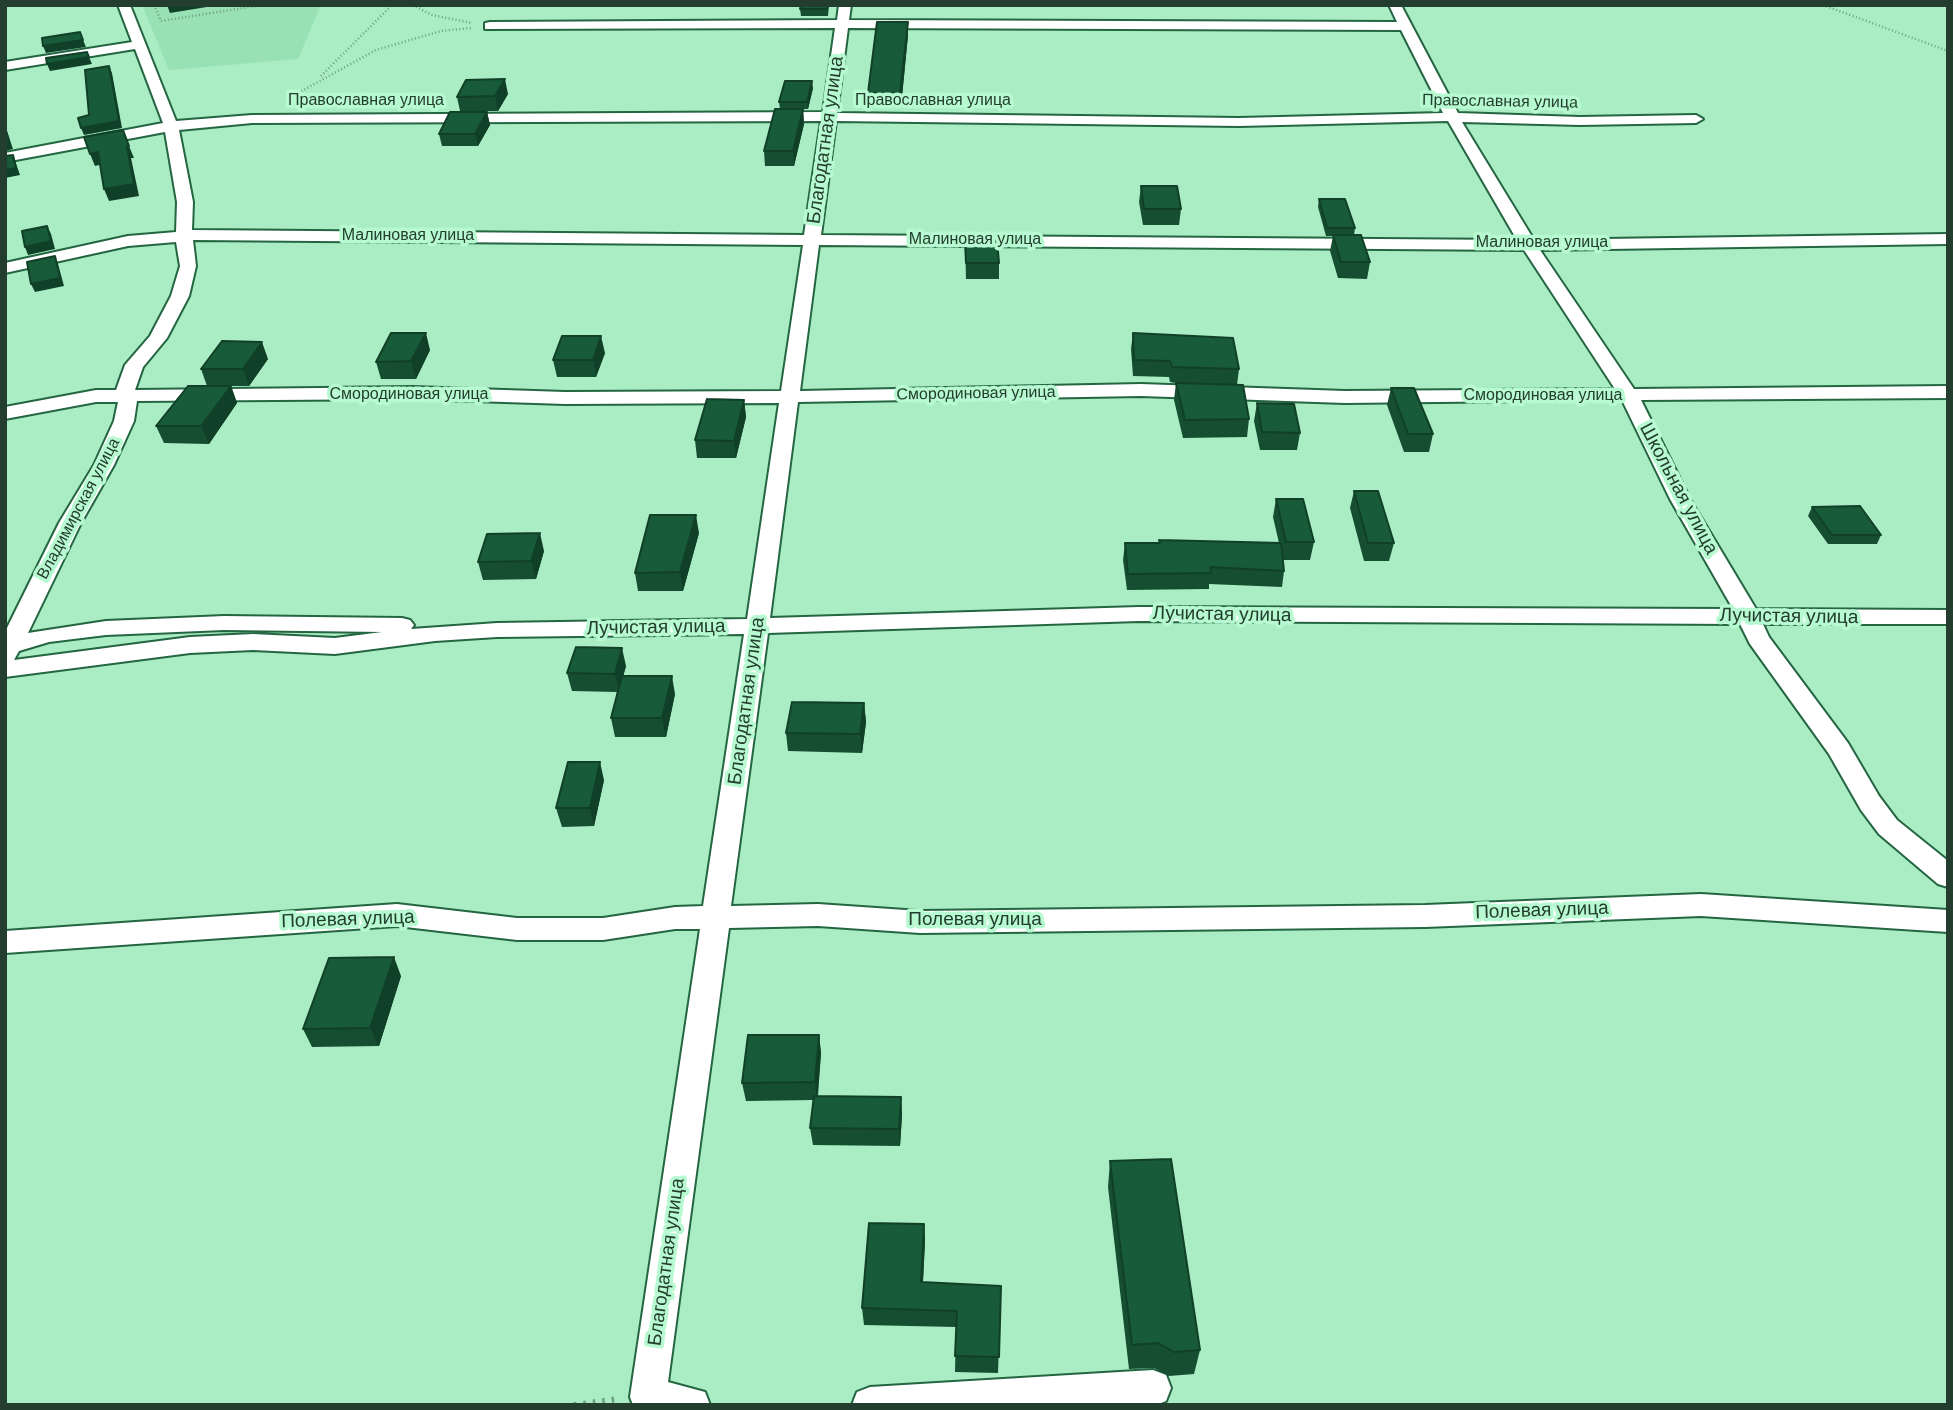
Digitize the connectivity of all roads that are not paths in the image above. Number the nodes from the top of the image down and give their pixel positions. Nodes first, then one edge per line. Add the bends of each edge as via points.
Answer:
1 (124, 5) edge
2 (1395, 5) edge
3 (843, 15) edge
4 (490, 26) road end
5 (1406, 26) junction
6 (138, 46) junction
7 (5, 66) edge
8 (1453, 117) junction
9 (829, 118) junction
10 (1696, 119) dead end
11 (171, 126) junction
12 (5, 158) edge
13 (184, 236) junction
14 (811, 239) junction
15 (1948, 239) edge
16 (1529, 245) junction
17 (5, 268) edge
18 (1948, 392) edge
19 (1629, 395) junction
20 (128, 397) junction
21 (789, 397) junction
22 (5, 413) edge
23 (1749, 617) junction
24 (1948, 617) edge
25 (757, 626) junction
26 (6, 654) edge
27 (1948, 877) edge
28 (716, 917) junction
29 (1948, 921) edge
30 (5, 942) edge
31 (1153, 1388) dead end
32 (692, 1405) edge
33 (870, 1405) edge

1 - 6 street, Владимирская улица
2 - 5 street, Школьная улица
3 - 4 street
3 - 5 street
3 - 9 street, Благодатная улица
5 - 8 street, Школьная улица
6 - 7 street
6 - 11 street, Владимирская улица
8 - 9 street, Православная улица via 1238,122
8 - 10 street, Православная улица
8 - 16 street, Школьная улица
9 - 11 street, Православная улица via 252,119
9 - 14 street, Благодатная улица
11 - 12 street, Православная улица
11 - 13 street, Владимирская улица via 185,202
13 - 14 street, Малиновая улица
13 - 17 street, Малиновая улица via 128,241
13 - 20 street, Владимирская улица via 188,266 180,296 158,338 134,365 125,387
14 - 16 street, Малиновая улица
14 - 21 street, Благодатная улица
15 - 16 street, Малиновая улица
16 - 19 street, Школьная улица
18 - 19 street, Смородиновая улица
19 - 21 street, Смородиновая улица via 1345,397 1141,390
19 - 23 street, Школьная улица via 1680,499
20 - 21 street, Смородиновая улица via 413,393
20 - 22 street, Смородиновая улица via 75,399
20 - 26 street, Владимирская улица via 124,421 104,465
21 - 25 street, Благодатная улица
23 - 24 street, Лучистая улица
23 - 25 street, Лучистая улица via 1139,614
23 - 27 street, Школьная улица via 1758,639 1839,749 1888,827
25 - 26 street, Лучистая улица via 497,630 335,646 253,642
25 - 28 street, Благодатная улица
28 - 29 street, Полевая улица via 818,915 920,922 1412,916 1701,905
28 - 30 street, Полевая улица via 603,929 517,929 397,915
28 - 32 street, Благодатная улица via 648,1397
31 - 33 street

